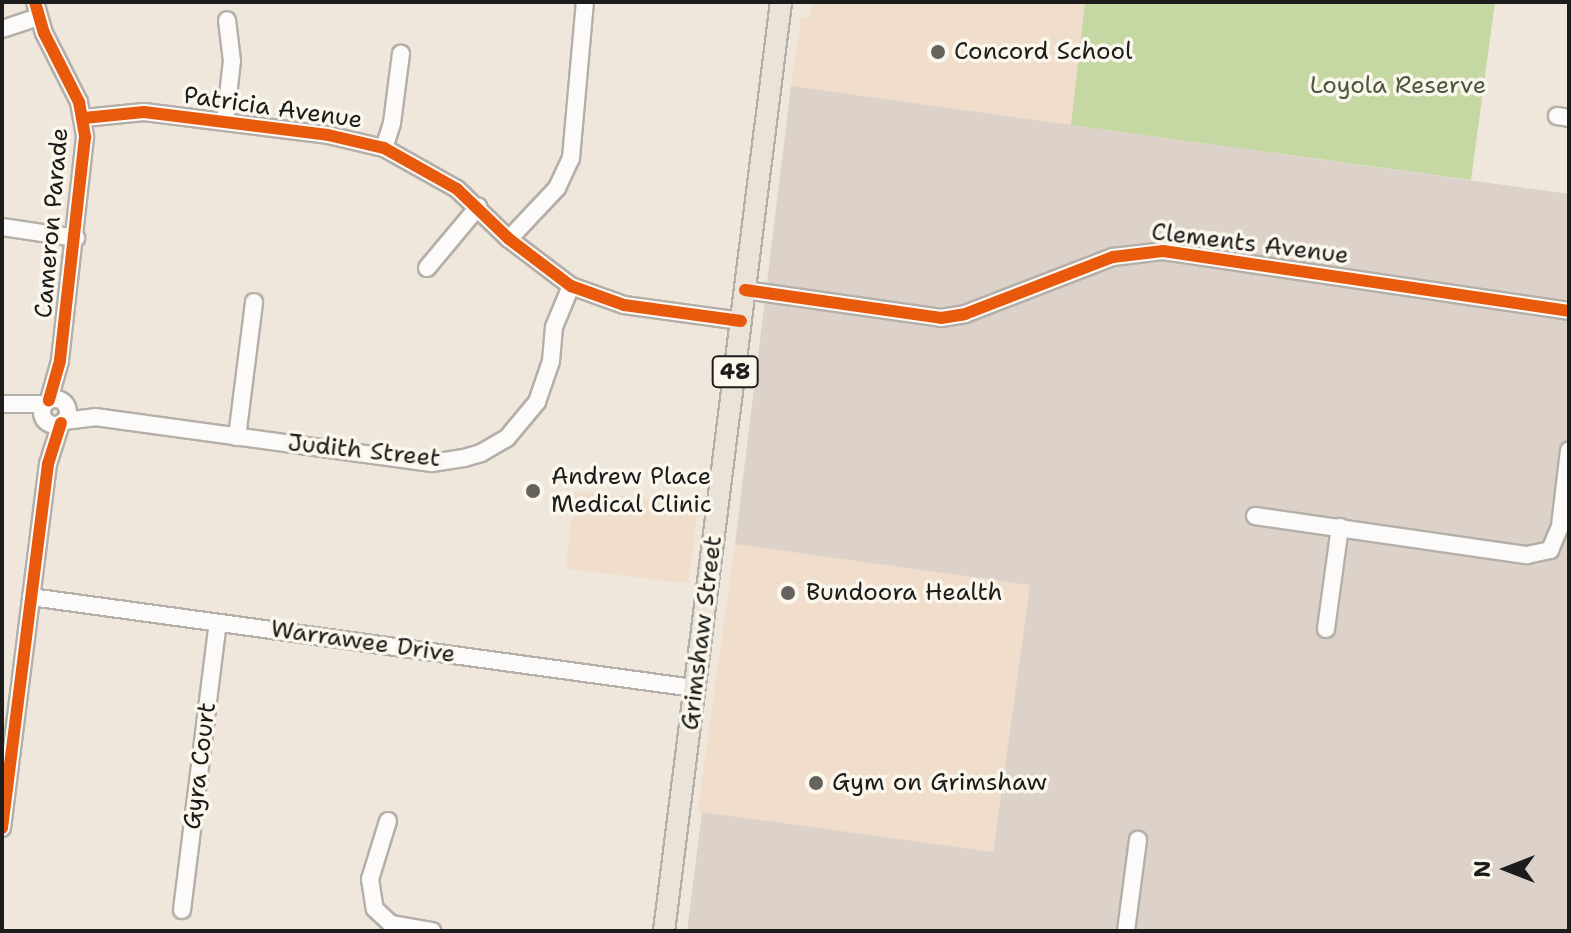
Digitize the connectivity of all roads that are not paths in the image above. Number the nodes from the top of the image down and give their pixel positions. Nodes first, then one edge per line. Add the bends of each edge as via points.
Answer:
1 (585, 2) edge
2 (781, 2) edge
3 (35, 7) edge
4 (227, 20) dead end
5 (2, 23) edge
6 (2, 29) edge
7 (401, 54) dead end
8 (84, 118) junction
9 (225, 122) junction
10 (384, 148) junction
11 (478, 207) junction
12 (2, 227) edge
13 (76, 238) junction
14 (509, 239) junction
15 (427, 268) dead end
16 (571, 286) junction
17 (745, 290) junction
18 (254, 302) dead end
19 (1569, 311) edge
20 (741, 321) junction
21 (5, 404) edge
22 (54, 412) junction
23 (237, 437) junction
24 (1569, 451) edge
25 (1255, 516) dead end
26 (1340, 527) junction
27 (31, 597) junction
28 (218, 623) junction
29 (1326, 629) dead end
30 (694, 688) junction
31 (10, 699) edge
32 (388, 821) dead end
33 (2, 828) edge
34 (1138, 840) dead end
35 (182, 910) dead end
36 (432, 931) edge
37 (664, 931) edge
38 (1126, 931) edge

1 - 14 street via 571,158 557,188
2 - 17 main road, Grimshaw Street / 48
3 - 5 street
3 - 6 street
3 - 8 street, Cameron Parade
4 - 9 street via 232,61
7 - 10 street
8 - 9 street, Patricia Avenue via 128,111
8 - 13 street, Cameron Parade
9 - 10 street, Patricia Avenue
10 - 11 street, Patricia Avenue via 433,173
11 - 14 street, Patricia Avenue
11 - 15 street
12 - 13 street
13 - 22 street, Cameron Parade
14 - 16 street, Patricia Avenue
16 - 20 street, Patricia Avenue via 624,305
16 - 23 street, Judith Street via 554,327 551,361 537,402 519,427 481,453 432,463
17 - 19 street, Clements Avenue via 941,318 965,314 1113,257 1163,251
17 - 20 main road, Grimshaw Street / 48
18 - 23 street
20 - 30 main road, Grimshaw Street / 48
21 - 22 street, Judith Street
22 - 23 street, Judith Street
22 - 27 street, Cameron Parade
24 - 26 street via 1560,526 1550,550 1527,555
25 - 26 street
26 - 29 street
27 - 28 street, Warrawee Drive
27 - 31 street, Cameron Parade
28 - 30 street, Warrawee Drive
28 - 35 street, Gyra Court
30 - 37 main road, Grimshaw Street / 48
31 - 33 street, Cameron Parade
32 - 36 street via 370,879 375,909 391,924
34 - 38 street

